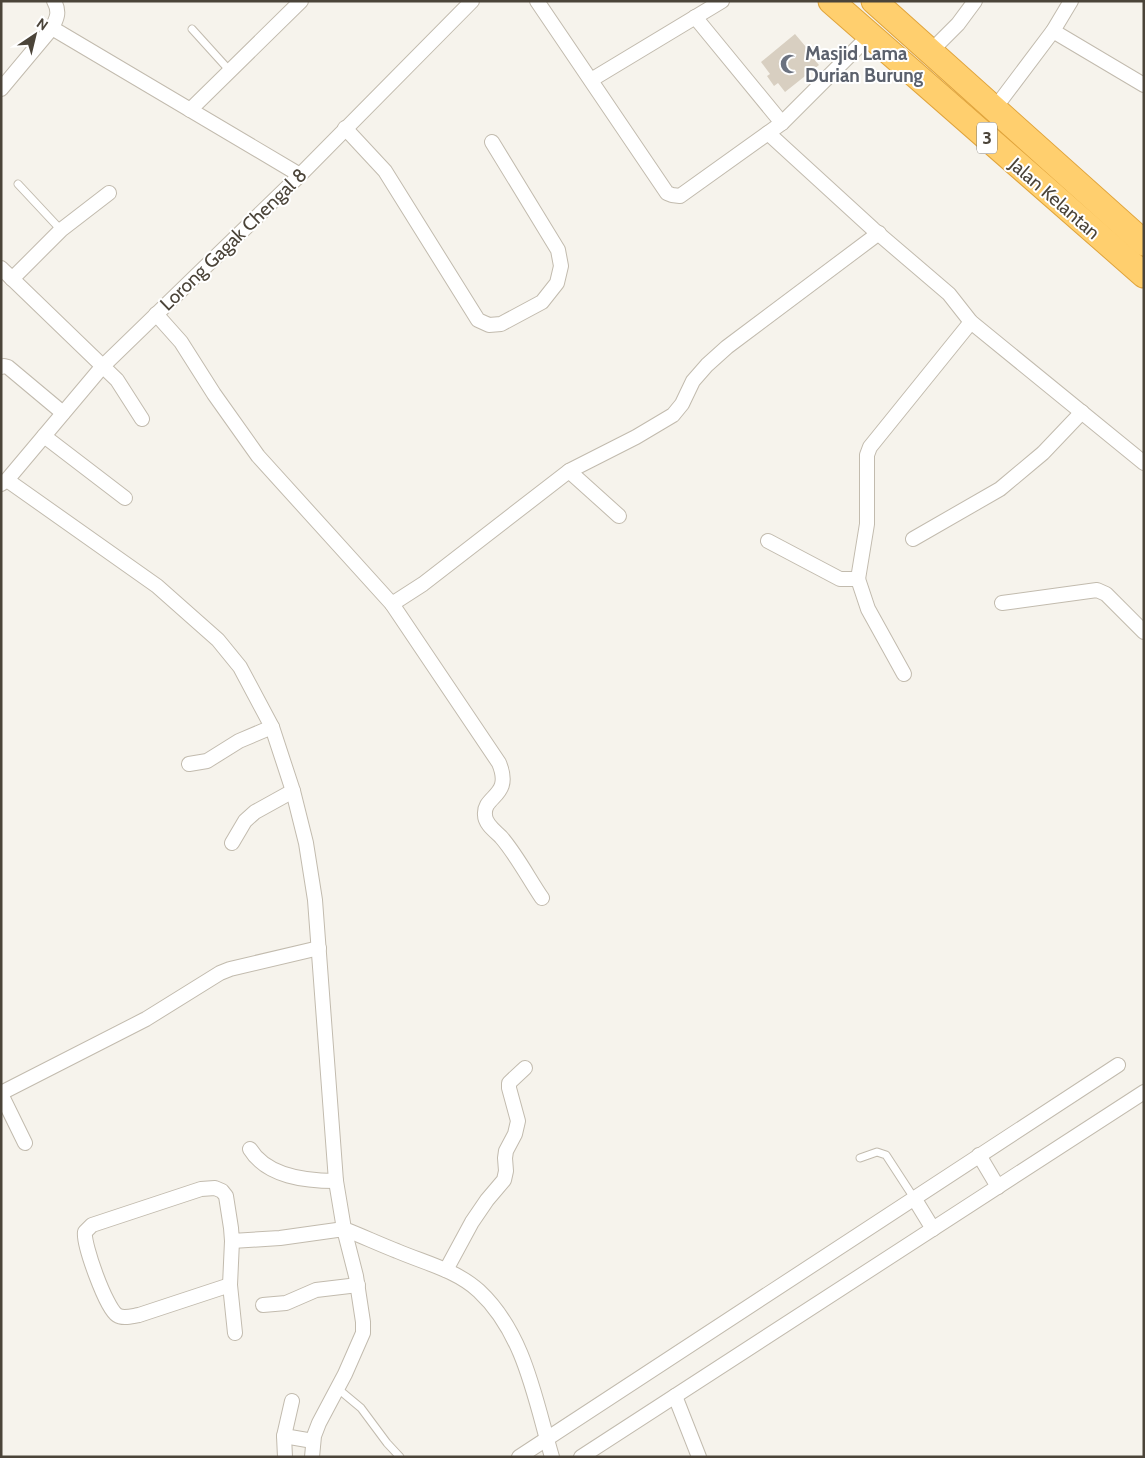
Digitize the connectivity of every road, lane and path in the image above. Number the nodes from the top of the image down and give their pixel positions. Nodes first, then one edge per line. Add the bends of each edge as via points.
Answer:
1 (301, 1) edge
2 (472, 1) edge
3 (537, 1) edge
4 (722, 1) edge
5 (831, 1) edge
6 (874, 1) edge
7 (975, 1) edge
8 (1071, 1) edge
9 (58, 4) edge
10 (695, 17) junction
11 (52, 28) junction
12 (192, 29) dead end
13 (1053, 31) junction
14 (870, 35) junction
15 (930, 52) junction
16 (230, 71) junction
17 (591, 80) junction
18 (1144, 85) edge
19 (1, 89) edge
20 (995, 108) junction
21 (190, 110) junction
22 (782, 124) junction
23 (345, 128) junction
24 (768, 133) junction
25 (492, 142) dead end
26 (300, 175) junction
27 (18, 184) dead end
28 (108, 192) dead end
29 (61, 230) junction
30 (879, 233) junction
31 (1144, 243) edge
32 (1, 268) edge
33 (1144, 275) edge
34 (12, 279) junction
35 (156, 314) junction
36 (971, 322) junction
37 (1, 367) edge
38 (102, 368) junction
39 (1082, 412) junction
40 (63, 414) junction
41 (142, 419) dead end
42 (44, 436) junction
43 (1144, 463) edge
44 (569, 471) junction
45 (4, 482) edge
46 (125, 498) dead end
47 (619, 516) dead end
48 (913, 539) dead end
49 (768, 542) dead end
50 (858, 579) junction
51 (1002, 603) dead end
52 (392, 604) junction
53 (1144, 632) edge
54 (904, 674) dead end
55 (272, 727) junction
56 (189, 764) dead end
57 (293, 791) junction
58 (232, 842) dead end
59 (542, 898) dead end
60 (319, 948) junction
61 (1118, 1064) dead end
62 (525, 1068) dead end
63 (1144, 1092) edge
64 (1, 1093) edge
65 (25, 1144) dead end
66 (250, 1149) dead end
67 (979, 1155) junction
68 (860, 1158) dead end
69 (336, 1181) junction
70 (998, 1187) junction
71 (914, 1198) junction
72 (344, 1229) junction
73 (933, 1229) junction
74 (232, 1240) junction
75 (446, 1270) junction
76 (230, 1285) junction
77 (358, 1285) junction
78 (264, 1305) dead end
79 (235, 1333) dead end
80 (337, 1388) junction
81 (675, 1396) junction
82 (292, 1401) dead end
83 (298, 1439) junction
84 (547, 1440) junction
85 (285, 1457) edge
86 (312, 1457) edge
87 (400, 1457) edge
88 (519, 1457) edge
89 (552, 1457) edge
90 (581, 1457) edge
91 (699, 1457) edge

1 - 16 street
2 - 23 street, Lorong Gagak Chengal 8
3 - 17 street
4 - 10 street
5 - 14 highway, Jalan Kelantan / 3
6 - 15 highway, Jalan Kelantan / 3
7 - 15 street
8 - 13 street
9 - 11 street
10 - 17 street
10 - 22 street
11 - 19 street
11 - 21 street
12 - 16 lane
13 - 18 street
13 - 20 street
14 - 22 street
14 - 33 highway, Jalan Kelantan / 3
15 - 20 highway, Jalan Kelantan / 3
16 - 21 street
17 - 24 street via 667,193 672,195 680,196
20 - 31 highway, Jalan Kelantan / 3
21 - 26 street
22 - 24 street
23 - 25 street via 385,171 478,320 489,326 501,324 542,302 557,283 561,266 558,250
23 - 26 street, Lorong Gagak Chengal 8
24 - 30 street
26 - 35 street, Lorong Gagak Chengal 8
27 - 29 lane
28 - 29 street
29 - 34 street
30 - 36 street via 949,294
30 - 44 street via 727,346 693,382 673,415
32 - 34 street
34 - 38 street
35 - 38 street, Lorong Gagak Chengal 8
35 - 52 street via 181,342 258,456
36 - 39 street
36 - 50 street via 870,447 867,455 867,524
37 - 40 street via 8,367
38 - 40 street, Lorong Gagak Chengal 8
38 - 41 street via 122,387
39 - 43 street
39 - 48 street via 1000,489
40 - 42 street, Lorong Gagak Chengal 8
42 - 45 street, Lorong Gagak Chengal 8
42 - 46 street
44 - 47 street
44 - 52 street via 423,584
45 - 55 street via 157,586 218,640 240,667
49 - 50 street via 840,579
50 - 54 street via 868,609
51 - 53 street via 1097,590 1106,594
52 - 59 street via 499,764 504,775 502,787 486,807 485,816
55 - 56 street via 239,741 207,761
55 - 57 street
57 - 58 street via 255,812
57 - 60 street via 306,844
60 - 64 street via 220,973 146,1019
60 - 69 street
61 - 67 street
62 - 75 street via 509,1083 518,1122 504,1158 504,1180 472,1222
63 - 70 street
64 - 65 street
66 - 69 street via 256,1159 272,1169 301,1178
67 - 70 street
67 - 71 street
68 - 71 lane via 877,1152 886,1154
69 - 72 street
70 - 73 street
71 - 73 street
71 - 84 street
72 - 74 street via 280,1238
72 - 75 street
72 - 77 street
73 - 81 street
74 - 76 street
74 - 76 street via 226,1196 216,1188 201,1189 92,1225 84,1236 109,1307 118,1316 139,1315
75 - 84 street via 478,1290 504,1322 531,1381
76 - 79 street
77 - 78 street via 316,1290 286,1303
77 - 80 street via 363,1333
80 - 83 street via 319,1423
80 - 87 lane via 364,1412
81 - 90 street
81 - 91 street
82 - 83 street
83 - 85 street
83 - 86 street
84 - 88 street
84 - 89 street

